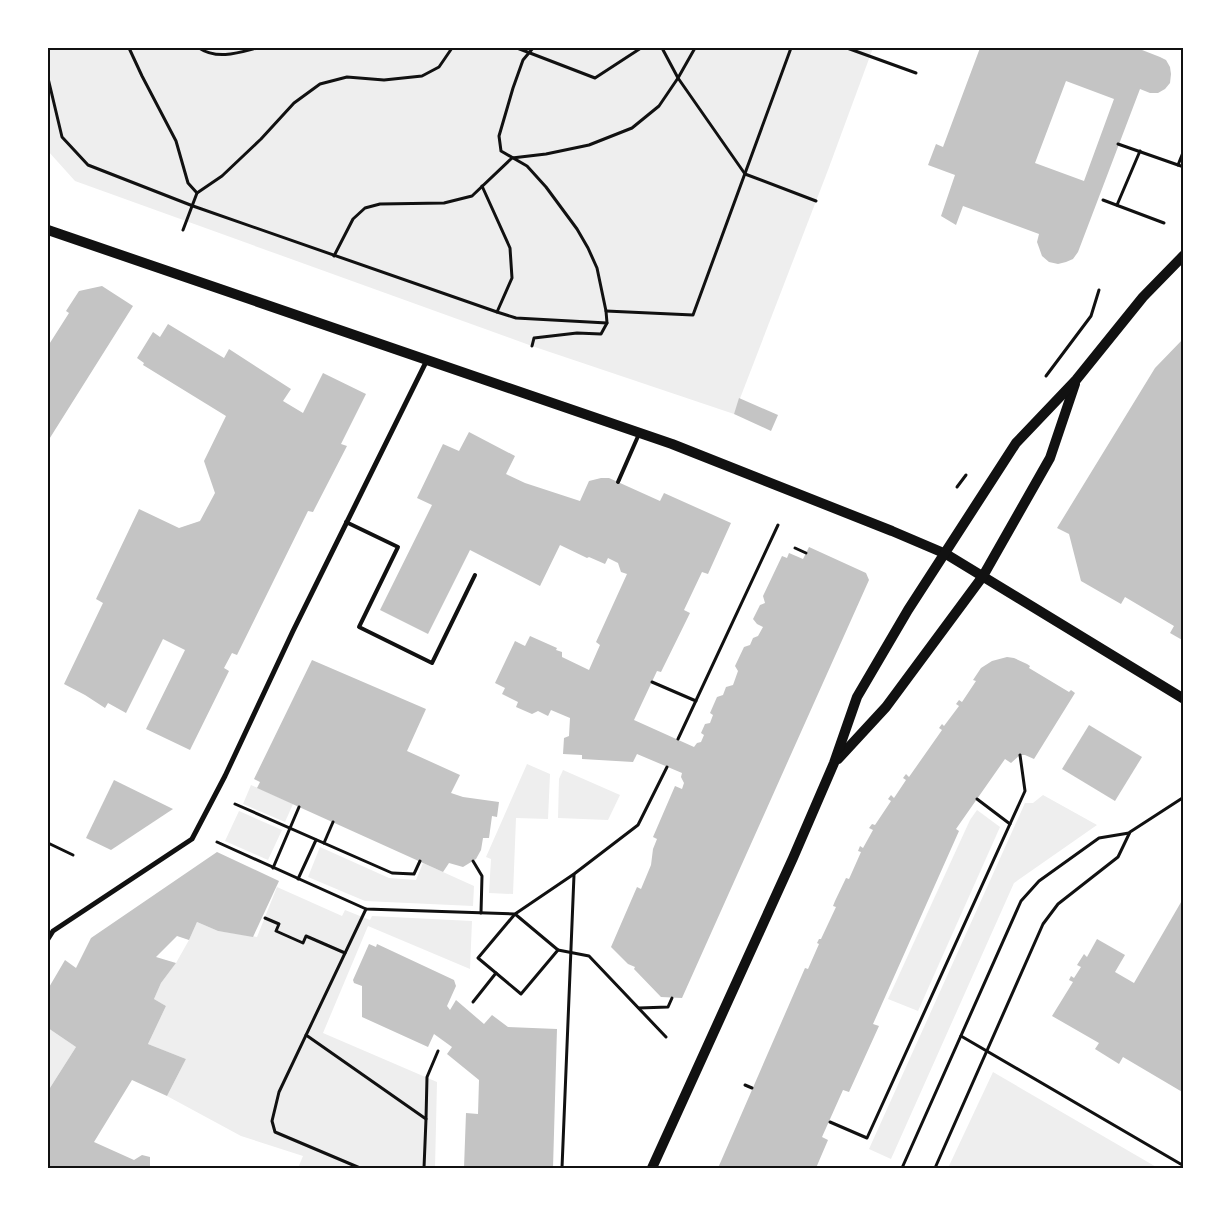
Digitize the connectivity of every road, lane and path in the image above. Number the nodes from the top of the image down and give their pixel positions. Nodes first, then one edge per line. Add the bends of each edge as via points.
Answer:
1 (129, 48) edge
2 (199, 48) edge
3 (257, 48) edge
4 (452, 48) edge
5 (517, 48) edge
6 (533, 48) edge
7 (641, 48) edge
8 (662, 48) edge
9 (694, 48) edge
10 (791, 48) edge
11 (847, 48) edge
12 (916, 73) dead end
13 (48, 78) edge
14 (678, 78) junction
15 (1118, 144) dead end
16 (1184, 150) edge
17 (1140, 151) junction
18 (512, 158) junction
19 (1178, 165) junction
20 (1184, 167) edge
21 (745, 174) junction
22 (482, 186) junction
23 (197, 193) junction
24 (1103, 200) dead end
25 (816, 201) dead end
26 (1117, 205) junction
27 (192, 206) junction
28 (1164, 223) dead end
29 (48, 230) edge
30 (183, 230) dead end
31 (1184, 255) edge
32 (334, 256) junction
33 (606, 311) junction
34 (498, 312) junction
35 (607, 323) junction
36 (532, 346) dead end
37 (427, 360) junction
38 (1076, 380) junction
39 (639, 433) junction
40 (618, 482) dead end
41 (346, 522) junction
42 (778, 525) dead end
43 (796, 548) dead end
44 (806, 553) dead end
45 (946, 554) junction
46 (475, 575) dead end
47 (982, 576) junction
48 (652, 682) dead end
49 (1184, 698) edge
50 (696, 701) junction
51 (678, 739) dead end
52 (1020, 755) dead end
53 (834, 763) junction
54 (667, 766) dead end
55 (1184, 797) edge
56 (977, 799) dead end
57 (235, 804) dead end
58 (299, 807) dead end
59 (333, 822) dead end
60 (1010, 824) junction
61 (290, 828) junction
62 (1130, 832) junction
63 (316, 840) junction
64 (217, 842) dead end
65 (48, 843) edge
66 (324, 843) junction
67 (73, 855) dead end
68 (420, 861) dead end
69 (473, 861) dead end
70 (273, 868) junction
71 (574, 874) junction
72 (298, 879) junction
73 (366, 909) junction
74 (481, 913) junction
75 (515, 914) junction
76 (265, 918) dead end
77 (48, 939) edge
78 (558, 950) junction
79 (571, 952) junction
80 (345, 953) junction
81 (496, 973) junction
82 (672, 998) dead end
83 (473, 1002) dead end
84 (638, 1008) junction
85 (306, 1035) junction
86 (960, 1036) junction
87 (666, 1038) dead end
88 (438, 1051) dead end
89 (986, 1051) junction
90 (745, 1085) dead end
91 (752, 1088) dead end
92 (426, 1120) junction
93 (830, 1122) dead end
94 (1184, 1166) edge
95 (360, 1168) edge
96 (424, 1168) edge
97 (562, 1168) edge
98 (652, 1168) edge
99 (902, 1168) edge
100 (935, 1168) edge

1 - 23 path via 176,141 188,182
2 - 3 path via 230,55
4 - 23 path via 438,67 422,76 384,80 347,77 320,84 294,103 222,176
5 - 7 path via 595,78
6 - 18 path via 524,60 513,88 499,136 501,151
8 - 14 path
9 - 14 path
10 - 21 path
11 - 12 path
13 - 27 path via 62,137 88,165
14 - 18 path via 659,106 632,128 589,145
14 - 21 path
15 - 17 path
16 - 19 path
17 - 19 path
17 - 26 path
18 - 22 path
18 - 33 path via 527,166 577,228 597,268
19 - 20 path
21 - 25 path
21 - 33 path via 693,315
22 - 32 path via 472,196 444,202 380,204 365,208 352,219
22 - 34 path via 510,248 512,278
23 - 27 path
24 - 26 path
26 - 28 path
27 - 30 path
27 - 32 path
29 - 37 main road
31 - 38 main road via 1143,297
32 - 34 path
33 - 35 path
34 - 35 path via 516,318
35 - 36 path via 601,334 534,338
37 - 39 main road
37 - 41 street
38 - 45 main road via 1016,443
38 - 47 main road via 1050,458
39 - 40 lane
39 - 45 main road
41 - 46 lane via 398,547 359,627 432,663
41 - 77 street via 225,776 192,838 53,931
42 - 50 path
43 - 44 path
45 - 47 main road
45 - 53 main road via 908,610 857,697
47 - 49 main road
47 - 53 main road via 886,707
48 - 50 path
50 - 51 path
52 - 60 path via 1025,792
53 - 98 main road
54 - 71 path via 638,825
55 - 62 path
56 - 60 path
57 - 61 path
58 - 61 path
59 - 66 path
60 - 93 path via 867,1138
61 - 63 path
61 - 70 path
62 - 86 path via 1099,838 1039,881 1021,901
62 - 89 path via 1118,857 1058,904 1042,924
63 - 66 path
63 - 72 path
64 - 70 path
65 - 67 path
66 - 68 path via 392,873 414,874
69 - 74 path via 482,876
70 - 72 path
71 - 75 path
71 - 79 path
72 - 73 path
73 - 74 path
73 - 80 path
74 - 75 path
75 - 78 path
75 - 81 path via 478,958
76 - 80 path via 279,924 276,931 303,943 306,936
78 - 79 path
78 - 81 path via 521,994
79 - 84 path via 589,956
79 - 97 path
80 - 85 path
81 - 83 path
82 - 84 path via 668,1007
84 - 87 path
85 - 92 path
85 - 95 path via 279,1092 272,1121 275,1132
86 - 89 path
86 - 99 path
88 - 92 path via 427,1077
89 - 94 path
89 - 100 path
90 - 91 path
92 - 96 path

